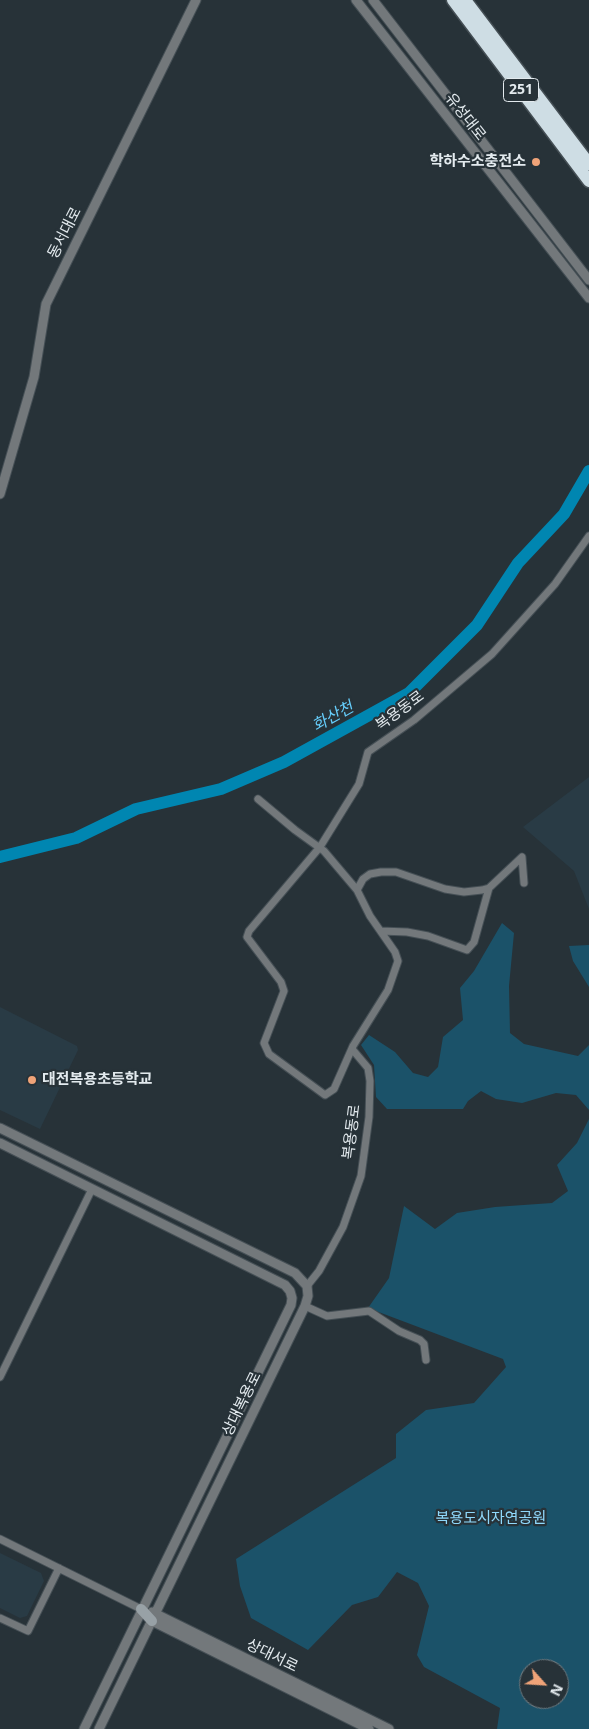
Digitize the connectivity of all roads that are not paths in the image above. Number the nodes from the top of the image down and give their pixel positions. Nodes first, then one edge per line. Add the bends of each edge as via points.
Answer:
1 (196, 0) edge
2 (356, 0) edge
3 (373, 0) edge
4 (453, 0) edge
5 (465, 0) edge
6 (589, 164) edge
7 (589, 181) edge
8 (589, 280) edge
9 (589, 298) edge
10 (0, 494) edge
11 (589, 536) edge
12 (258, 800) dead end
13 (320, 847) junction
14 (524, 883) dead end
15 (489, 888) junction
16 (356, 890) junction
17 (381, 931) junction
18 (353, 1046) junction
19 (0, 1128) edge
20 (0, 1143) edge
21 (92, 1189) junction
22 (307, 1286) junction
23 (305, 1306) junction
24 (426, 1360) dead end
25 (0, 1377) edge
26 (0, 1539) edge
27 (59, 1568) junction
28 (141, 1609) junction
29 (154, 1617) junction
30 (0, 1618) edge
31 (84, 1729) edge
32 (100, 1729) edge
33 (370, 1729) edge
34 (389, 1729) edge

1 - 10 street, 동서대로 via 46,304 34,377
2 - 9 street, 유성대로
3 - 8 street, 유성대로
4 - 7 highway, 251
5 - 6 highway, 251
11 - 13 street, 복용동로 via 555,584 492,654 414,720 368,752 359,784
12 - 13 street
13 - 16 street
13 - 18 street, 복용동로 via 247,937 281,982 284,992 264,1043 269,1054 325,1095 334,1088
14 - 15 street via 522,857
15 - 16 street via 464,892 396,872 381,872 370,874
15 - 17 street via 474,942 467,950 428,936
16 - 17 street
17 - 18 street via 395,952 397,969 388,990
18 - 22 street, 복용동로 via 352,1049 368,1068 370,1081 361,1176 342,1227 319,1271
19 - 22 street via 295,1273
20 - 21 street
21 - 25 street
21 - 28 street, 상대복용로 via 285,1285 292,1298
22 - 23 street, 상대복용로
23 - 24 street via 327,1316 369,1311 399,1332 420,1340 424,1344
23 - 29 street, 상대복용로
26 - 27 street
27 - 28 street
27 - 30 street via 28,1631
28 - 29 main road
28 - 31 street, 상대복용로
29 - 32 street, 상대복용로
29 - 33 street, 상대서로
29 - 34 street, 상대서로

